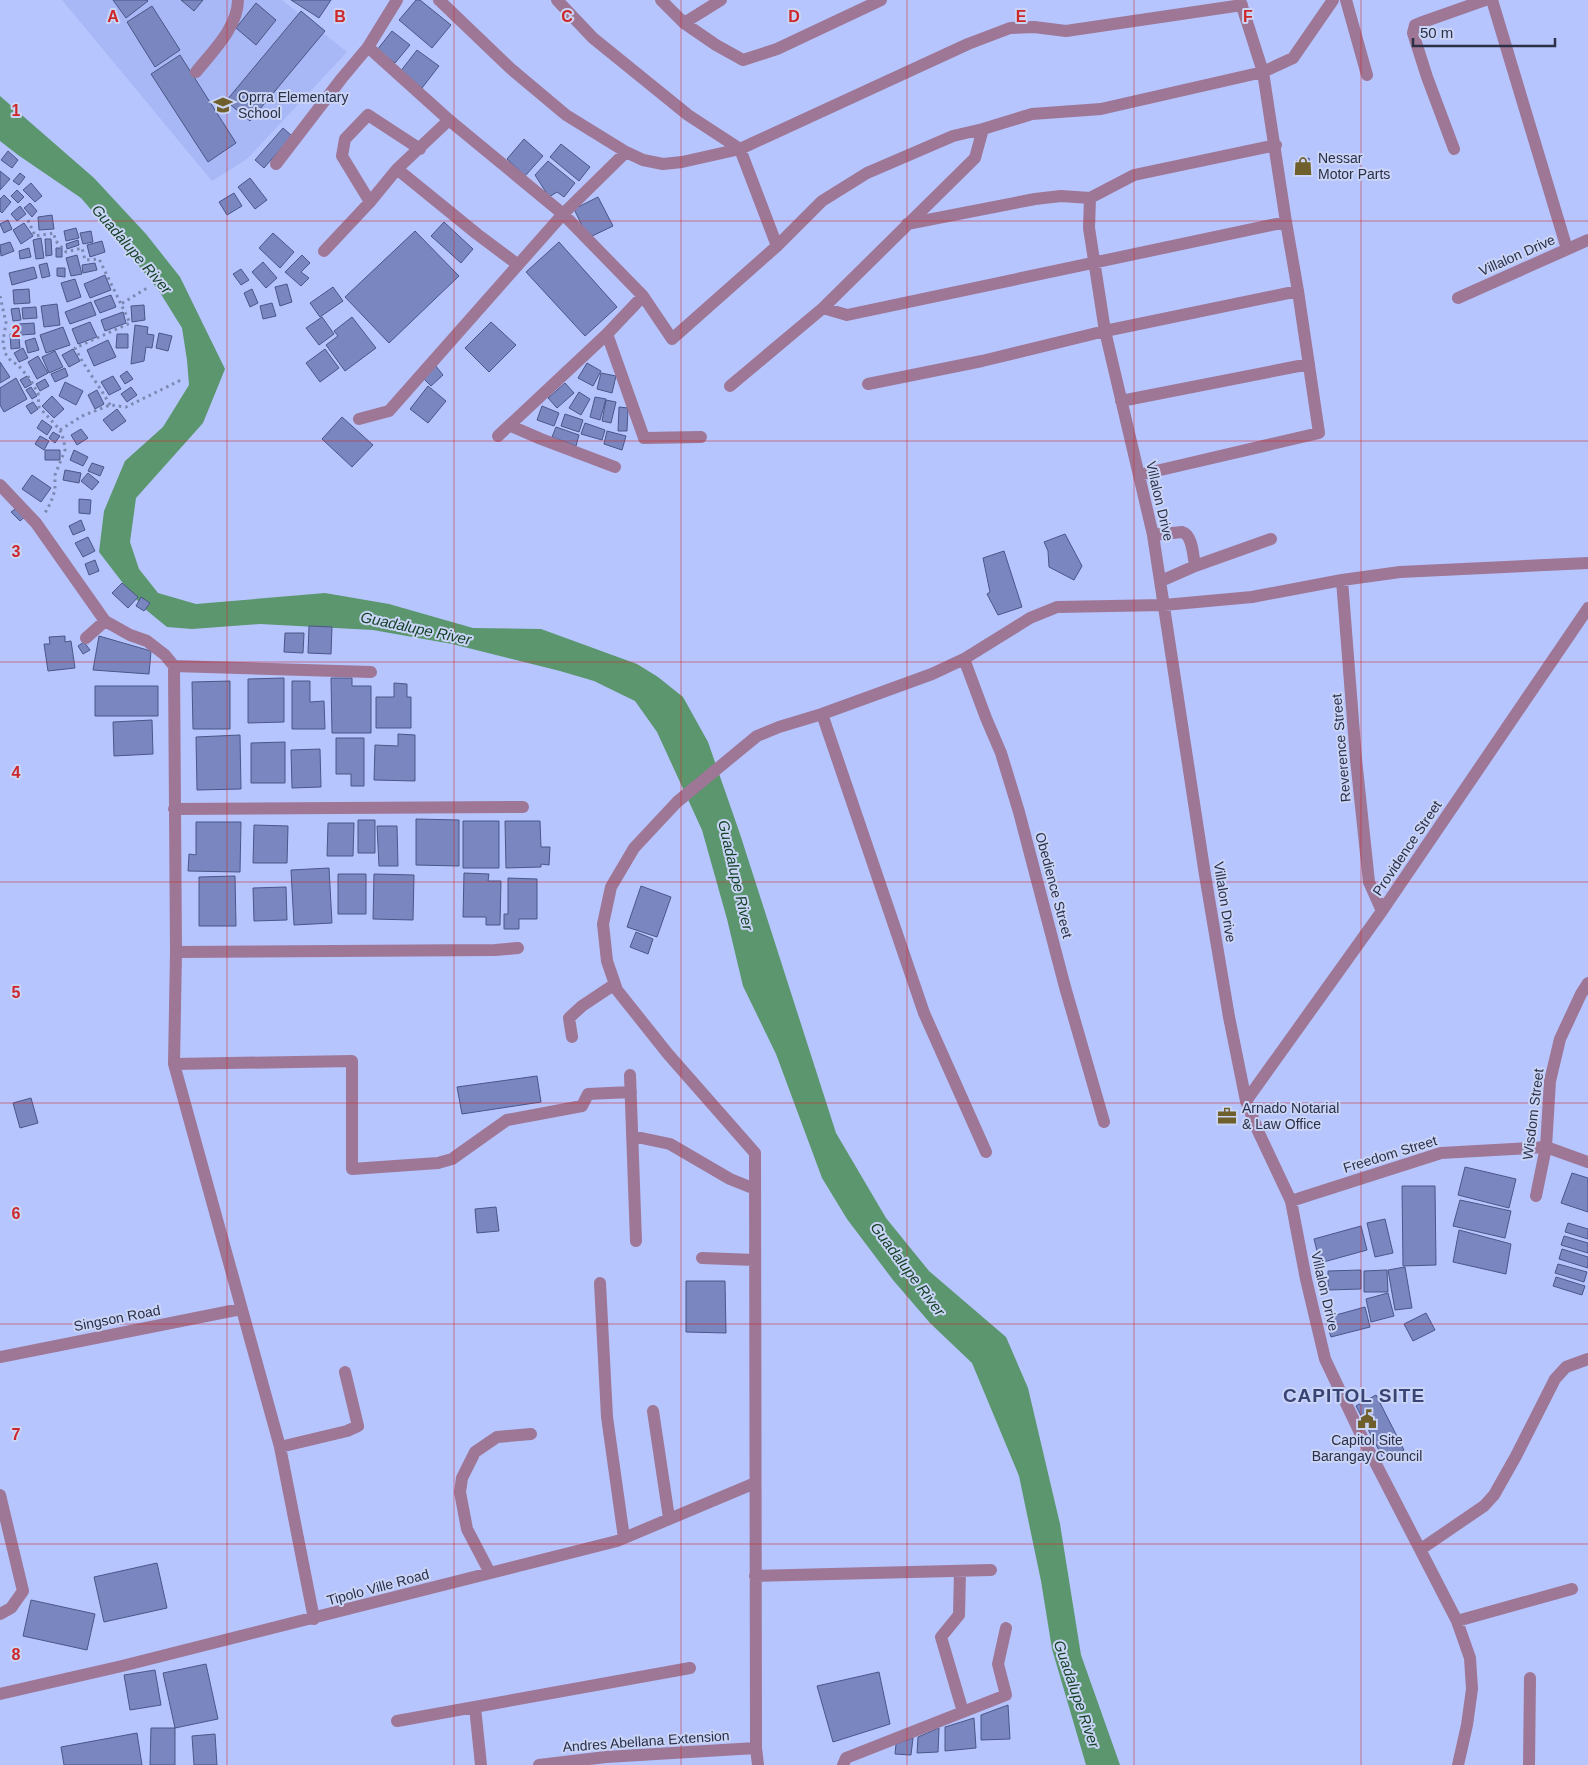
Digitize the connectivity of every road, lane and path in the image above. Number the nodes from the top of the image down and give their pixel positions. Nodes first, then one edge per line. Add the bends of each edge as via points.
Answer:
1 (238, 0) edge
2 (397, 0) edge
3 (439, 0) edge
4 (557, 0) edge
5 (661, 0) edge
6 (721, 0) edge
7 (881, 0) edge
8 (1333, 0) edge
9 (1346, 0) edge
10 (1485, 0) edge
11 (1492, 0) edge
12 (1241, 3) edge
13 (684, 23) junction
14 (368, 48) junction
15 (196, 72) dead end
16 (1264, 72) junction
17 (1367, 75) dead end
18 (449, 120) junction
19 (983, 129) junction
20 (1276, 145) junction
21 (420, 149) junction
22 (740, 150) junction
23 (1454, 150) dead end
24 (626, 152) junction
25 (276, 164) dead end
26 (397, 169) junction
27 (1090, 198) junction
28 (370, 202) junction
29 (563, 214) junction
30 (28, 220) dead end
31 (1286, 222) junction
32 (907, 224) junction
33 (1588, 240) edge
34 (777, 246) junction
35 (1567, 249) junction
36 (324, 251) dead end
37 (1095, 262) junction
38 (517, 264) junction
39 (147, 288) dead end
40 (1298, 291) junction
41 (0, 296) edge
42 (643, 296) junction
43 (1458, 298) dead end
44 (122, 304) junction
45 (823, 308) junction
46 (1105, 331) junction
47 (607, 334) junction
48 (1309, 364) junction
49 (181, 380) dead end
50 (868, 384) dead end
51 (730, 386) dead end
52 (1121, 401) junction
53 (110, 405) junction
54 (359, 419) dead end
55 (511, 426) junction
56 (60, 430) junction
57 (498, 436) dead end
58 (701, 437) dead end
59 (615, 467) dead end
60 (1139, 475) junction
61 (0, 485) edge
62 (36, 523) junction
63 (1153, 535) junction
64 (1271, 540) dead end
65 (1588, 563) edge
66 (1195, 566) junction
67 (1342, 580) junction
68 (1161, 581) junction
69 (1164, 605) junction
70 (1588, 608) edge
71 (105, 621) junction
72 (86, 638) dead end
73 (964, 659) junction
74 (174, 666) junction
75 (371, 672) dead end
76 (822, 714) junction
77 (522, 807) dead end
78 (174, 809) junction
79 (1382, 911) junction
80 (518, 948) dead end
81 (176, 952) junction
82 (1588, 983) edge
83 (615, 984) junction
84 (572, 1037) dead end
85 (174, 1064) junction
86 (630, 1075) dead end
87 (631, 1092) junction
88 (1246, 1101) junction
89 (1104, 1122) dead end
90 (632, 1136) junction
91 (1546, 1147) junction
92 (986, 1152) dead end
93 (1588, 1162) edge
94 (755, 1189) junction
95 (1536, 1196) dead end
96 (1291, 1201) junction
97 (636, 1241) dead end
98 (702, 1258) dead end
99 (755, 1260) junction
100 (600, 1283) dead end
101 (241, 1309) junction
102 (0, 1357) edge
103 (1588, 1359) edge
104 (345, 1372) dead end
105 (653, 1411) dead end
106 (531, 1434) dead end
107 (280, 1447) junction
108 (755, 1483) junction
109 (0, 1495) edge
110 (669, 1518) junction
111 (624, 1538) junction
112 (1421, 1549) junction
113 (991, 1570) dead end
114 (960, 1571) junction
115 (490, 1573) junction
116 (755, 1576) junction
117 (1572, 1589) dead end
118 (0, 1614) edge
119 (314, 1619) junction
120 (1457, 1621) junction
121 (1006, 1628) dead end
122 (690, 1668) dead end
123 (1530, 1678) dead end
124 (0, 1694) edge
125 (475, 1707) junction
126 (964, 1712) junction
127 (397, 1721) dead end
128 (756, 1748) junction
129 (606, 1761) edge
130 (481, 1765) edge
131 (539, 1765) edge
132 (758, 1765) edge
133 (843, 1765) edge
134 (1458, 1765) edge
135 (1529, 1765) edge

1 - 15 street via 238,10 232,23
2 - 14 street
3 - 24 street via 510,68 566,115
4 - 22 street via 592,38 688,115
5 - 13 street
6 - 13 street
7 - 13 street via 777,49 743,60
8 - 16 street via 1293,58
9 - 17 street
10 - 23 street via 1420,23 1413,33
11 - 35 street
12 - 16 street
12 - 22 street via 1066,31 1010,28 968,44
14 - 18 street
14 - 25 street
16 - 19 street via 1101,109 1032,114
16 - 20 street
18 - 21 street
18 - 29 street
19 - 32 street via 975,158
19 - 34 street via 954,136 867,173 822,201
20 - 27 street via 1134,175
20 - 31 street
21 - 26 street
21 - 28 street via 368,115 345,139 342,156
22 - 24 street via 663,164
22 - 34 street
24 - 29 street
26 - 28 street
26 - 38 street
27 - 32 street via 1061,196 1035,199
27 - 37 street, Villalon Drive via 1089,228
28 - 36 street
29 - 38 street
29 - 42 street
30 - 44 path via 35,236 54,233 55,240 66,252 82,248 85,260 99,259
31 - 37 street
31 - 40 street
32 - 45 street
33 - 35 street, Villalon Drive
34 - 42 street via 672,339
35 - 43 street, Villalon Drive
37 - 45 street via 846,315
37 - 46 street, Villalon Drive
38 - 54 street via 389,411
39 - 44 path
40 - 46 street
40 - 48 street
41 - 56 path via 6,324 3,341 6,353 30,379 38,394 39,407
42 - 47 street
44 - 53 path via 130,324 75,348
45 - 51 street
46 - 50 street
46 - 52 street, Villalon Drive
47 - 55 street
47 - 58 street via 644,438
48 - 52 street
48 - 60 street via 1318,433
49 - 53 path via 126,407
52 - 60 street, Villalon Drive
53 - 56 path via 82,416
55 - 57 street
55 - 59 street
56 - 62 path via 65,450 55,475 55,490 48,510
60 - 63 street, Villalon Drive
61 - 62 street
62 - 71 street
63 - 66 street via 1186,534
63 - 68 street, Villalon Drive
64 - 66 street
65 - 67 street via 1400,572
66 - 68 street
67 - 69 street via 1252,597
67 - 79 street, Reverence Street via 1369,882
68 - 69 street, Villalon Drive
69 - 73 street via 1057,607 1030,618
69 - 88 street, Villalon Drive via 1205,876
70 - 79 street, Providence Street
71 - 72 street
71 - 74 street via 147,641
73 - 76 street
73 - 89 street, Obedience Street via 1001,753 1019,812
74 - 75 street
74 - 78 street
76 - 83 street via 757,736 677,802 634,848 611,887 603,924 607,961
76 - 92 street via 924,1013
77 - 78 street
78 - 81 street
79 - 88 street, Providence Street
80 - 81 street
81 - 85 street
82 - 91 street, Wisdom Street via 1560,1039 1550,1081
83 - 84 street via 569,1018
83 - 94 street via 626,1003 754,1153
85 - 87 street via 352,1061 352,1169 438,1163 452,1159 507,1120 582,1106 588,1094
85 - 101 street
86 - 87 street
87 - 90 street
88 - 96 street, Villalon Drive
90 - 94 street via 670,1144 730,1179
90 - 97 street
91 - 93 street, Freedom Street
91 - 95 street, Wisdom Street
91 - 96 street, Freedom Street via 1441,1153
94 - 99 street
96 - 112 street, Villalon Drive via 1325,1359
98 - 99 street
99 - 108 street
100 - 111 street via 607,1418
101 - 102 street, Singson Road
101 - 107 street
103 - 112 street via 1566,1367 1555,1378 1494,1495 1484,1506
104 - 107 street via 358,1426
105 - 110 street
106 - 115 street via 497,1437 475,1452 462,1478 460,1492 467,1529
107 - 119 street
108 - 110 street, Tipolo Ville Road
108 - 116 street
109 - 118 street via 23,1591 11,1608
110 - 111 street, Tipolo Ville Road
111 - 115 street, Tipolo Ville Road
112 - 120 street, Villalon Drive
113 - 114 street
114 - 116 street
114 - 126 street via 959,1615 941,1637
115 - 119 street, Tipolo Ville Road
116 - 128 street
117 - 120 street
119 - 124 street, Tipolo Ville Road
120 - 134 street, Villalon Drive via 1470,1658 1472,1689
121 - 126 street via 998,1664 1006,1695
122 - 125 street
123 - 135 street
125 - 127 street
125 - 130 street
126 - 133 street via 846,1758
128 - 129 street, Andres Abellana Extension
128 - 132 street
129 - 131 street, Andres Abellana Extension

